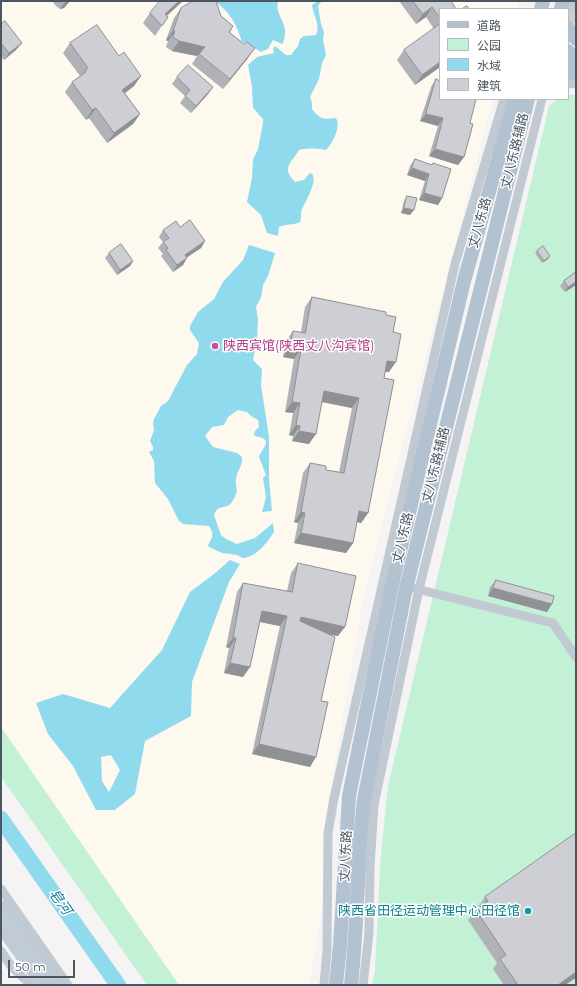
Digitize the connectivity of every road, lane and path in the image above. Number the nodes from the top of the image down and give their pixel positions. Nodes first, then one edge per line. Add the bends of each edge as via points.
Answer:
1 (576, 2) edge
2 (567, 8) edge
3 (569, 29) edge
4 (576, 39) edge
5 (569, 52) edge
6 (576, 62) edge
7 (504, 100) edge
8 (515, 100) edge
9 (528, 100) edge
10 (542, 100) edge
11 (392, 585) junction
12 (413, 588) junction
13 (576, 657) edge
14 (1, 889) edge
15 (1, 907) edge
16 (1, 927) edge
17 (1, 951) edge
18 (31, 985) edge
19 (45, 985) edge
20 (56, 985) edge
21 (68, 985) edge
22 (324, 985) edge
23 (336, 985) edge
24 (351, 985) edge
25 (363, 985) edge

1 - 2 street
3 - 4 main road
5 - 6 main road
7 - 22 street via 455,264 334,798 328,833 327,951
8 - 11 main road, 丈八东路 via 464,281
9 - 12 main road, 丈八东路
10 - 12 street, 丈八东路辅路
11 - 12 street
11 - 23 main road, 丈八东路 via 349,796
12 - 13 street via 553,623
12 - 24 main road, 丈八东路 via 364,800
12 - 25 street, 丈八东路辅路 via 374,805 369,933
14 - 21 street
15 - 20 main road
16 - 19 main road
17 - 18 street via 11,966

